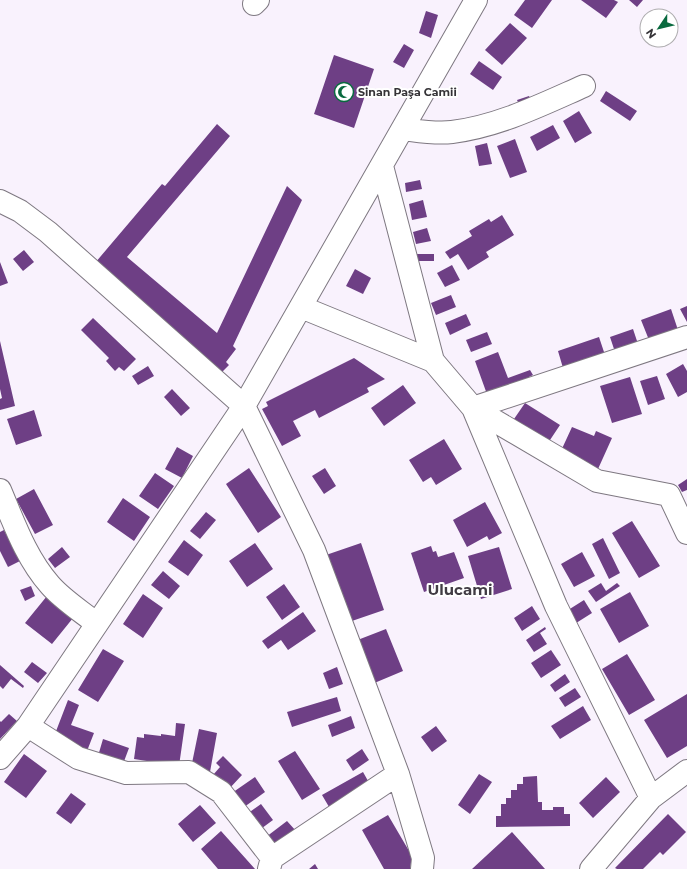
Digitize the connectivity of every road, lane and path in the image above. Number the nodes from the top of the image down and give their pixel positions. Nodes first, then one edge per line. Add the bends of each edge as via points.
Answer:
1 (476, 0) edge
2 (584, 86) dead end
3 (403, 129) junction
4 (382, 166) junction
5 (0, 201) edge
6 (20, 211) junction
7 (0, 219) edge
8 (301, 307) junction
9 (687, 337) edge
10 (433, 361) junction
11 (244, 406) junction
12 (473, 408) junction
13 (0, 490) edge
14 (687, 533) edge
15 (97, 624) junction
16 (28, 726) junction
17 (0, 757) edge
18 (687, 772) edge
19 (398, 774) junction
20 (651, 798) junction
21 (270, 863) edge
22 (422, 869) edge
23 (591, 869) edge

1 - 3 street
2 - 3 street via 536,108 489,125 450,132
3 - 4 street
4 - 8 street
4 - 10 street
5 - 6 street
6 - 7 street
6 - 11 street via 48,232
8 - 10 street
8 - 11 street
9 - 12 street
10 - 12 street
11 - 15 street
11 - 19 street via 314,550
12 - 14 street via 597,481 669,495
12 - 20 street via 556,606
13 - 15 street via 28,552 41,574 62,597
15 - 16 street
16 - 17 street
16 - 21 street via 78,758 126,773 189,772 221,792
18 - 20 street
19 - 21 street
19 - 22 street via 423,858
20 - 23 street

